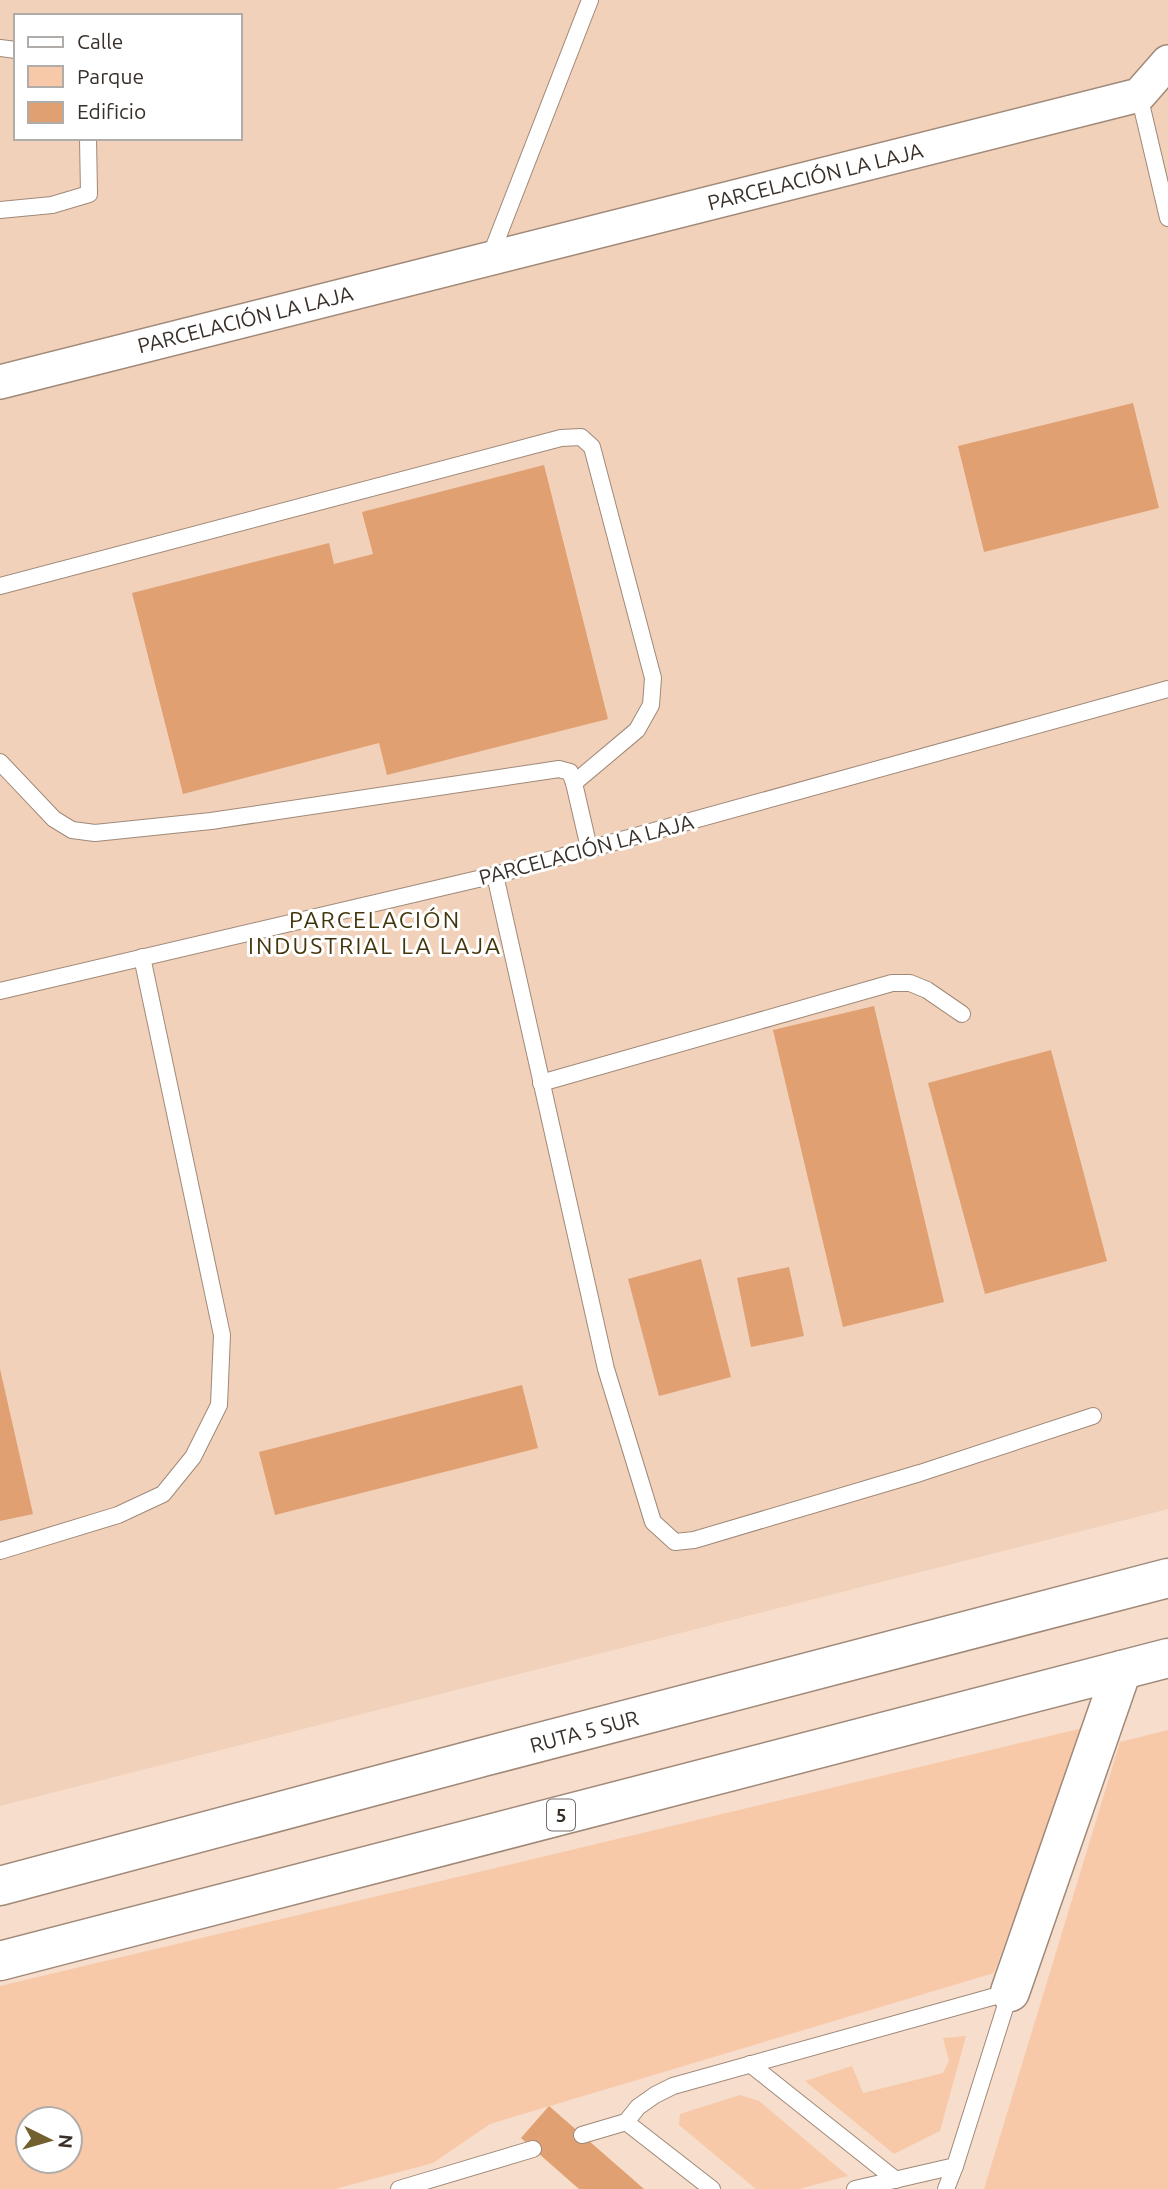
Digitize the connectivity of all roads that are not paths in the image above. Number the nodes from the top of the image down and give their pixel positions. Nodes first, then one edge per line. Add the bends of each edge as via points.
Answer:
1 (590, 0) edge
2 (1168, 62) edge
3 (1139, 95) junction
4 (88, 140) edge
5 (0, 210) edge
6 (1168, 218) edge
7 (490, 257) junction
8 (0, 382) edge
9 (0, 586) edge
10 (1168, 689) edge
11 (0, 762) edge
12 (574, 783) junction
13 (589, 848) junction
14 (495, 875) junction
15 (142, 957) junction
16 (0, 991) edge
17 (962, 1014) dead end
18 (541, 1083) junction
19 (1093, 1416) dead end
20 (0, 1551) edge
21 (1168, 1578) edge
22 (1168, 1658) edge
23 (1122, 1670) junction
24 (0, 1886) edge
25 (0, 1961) edge
26 (1010, 1992) junction
27 (750, 2064) junction
28 (626, 2122) junction
29 (582, 2135) dead end
30 (533, 2149) dead end
31 (955, 2166) junction
32 (896, 2180) junction
33 (399, 2189) edge
34 (712, 2189) edge
35 (855, 2189) edge
36 (946, 2189) edge

1 - 7 lane
2 - 3 street
3 - 6 lane
3 - 7 street, PARCELACIÓN LA LAJA
4 - 5 lane via 89,194 52,205
7 - 8 street, PARCELACIÓN LA LAJA
9 - 12 lane via 561,438 581,437 592,447 653,678 652,705 637,730
10 - 13 lane, PARCELACIÓN LA LAJA
11 - 12 lane via 54,819 72,830 95,833 211,821 559,769 570,772
12 - 13 lane
13 - 14 lane, PARCELACIÓN LA LAJA
14 - 15 lane, PARCELACIÓN LA LAJA
14 - 18 lane
15 - 16 lane, PARCELACIÓN LA LAJA
15 - 20 lane via 222,1335 219,1405 193,1457 163,1494 118,1515
17 - 18 lane via 927,990 910,983 892,983
18 - 19 lane via 606,1369 653,1522 675,1542 907,1477
21 - 24 highway, RUTA 5 SUR
22 - 23 highway, 5
23 - 25 highway, 5
23 - 26 highway
26 - 27 lane
26 - 31 lane
27 - 28 lane via 673,2086 639,2107
27 - 32 lane
28 - 29 lane
28 - 34 lane
30 - 33 lane
31 - 32 lane
31 - 36 lane
32 - 35 lane

